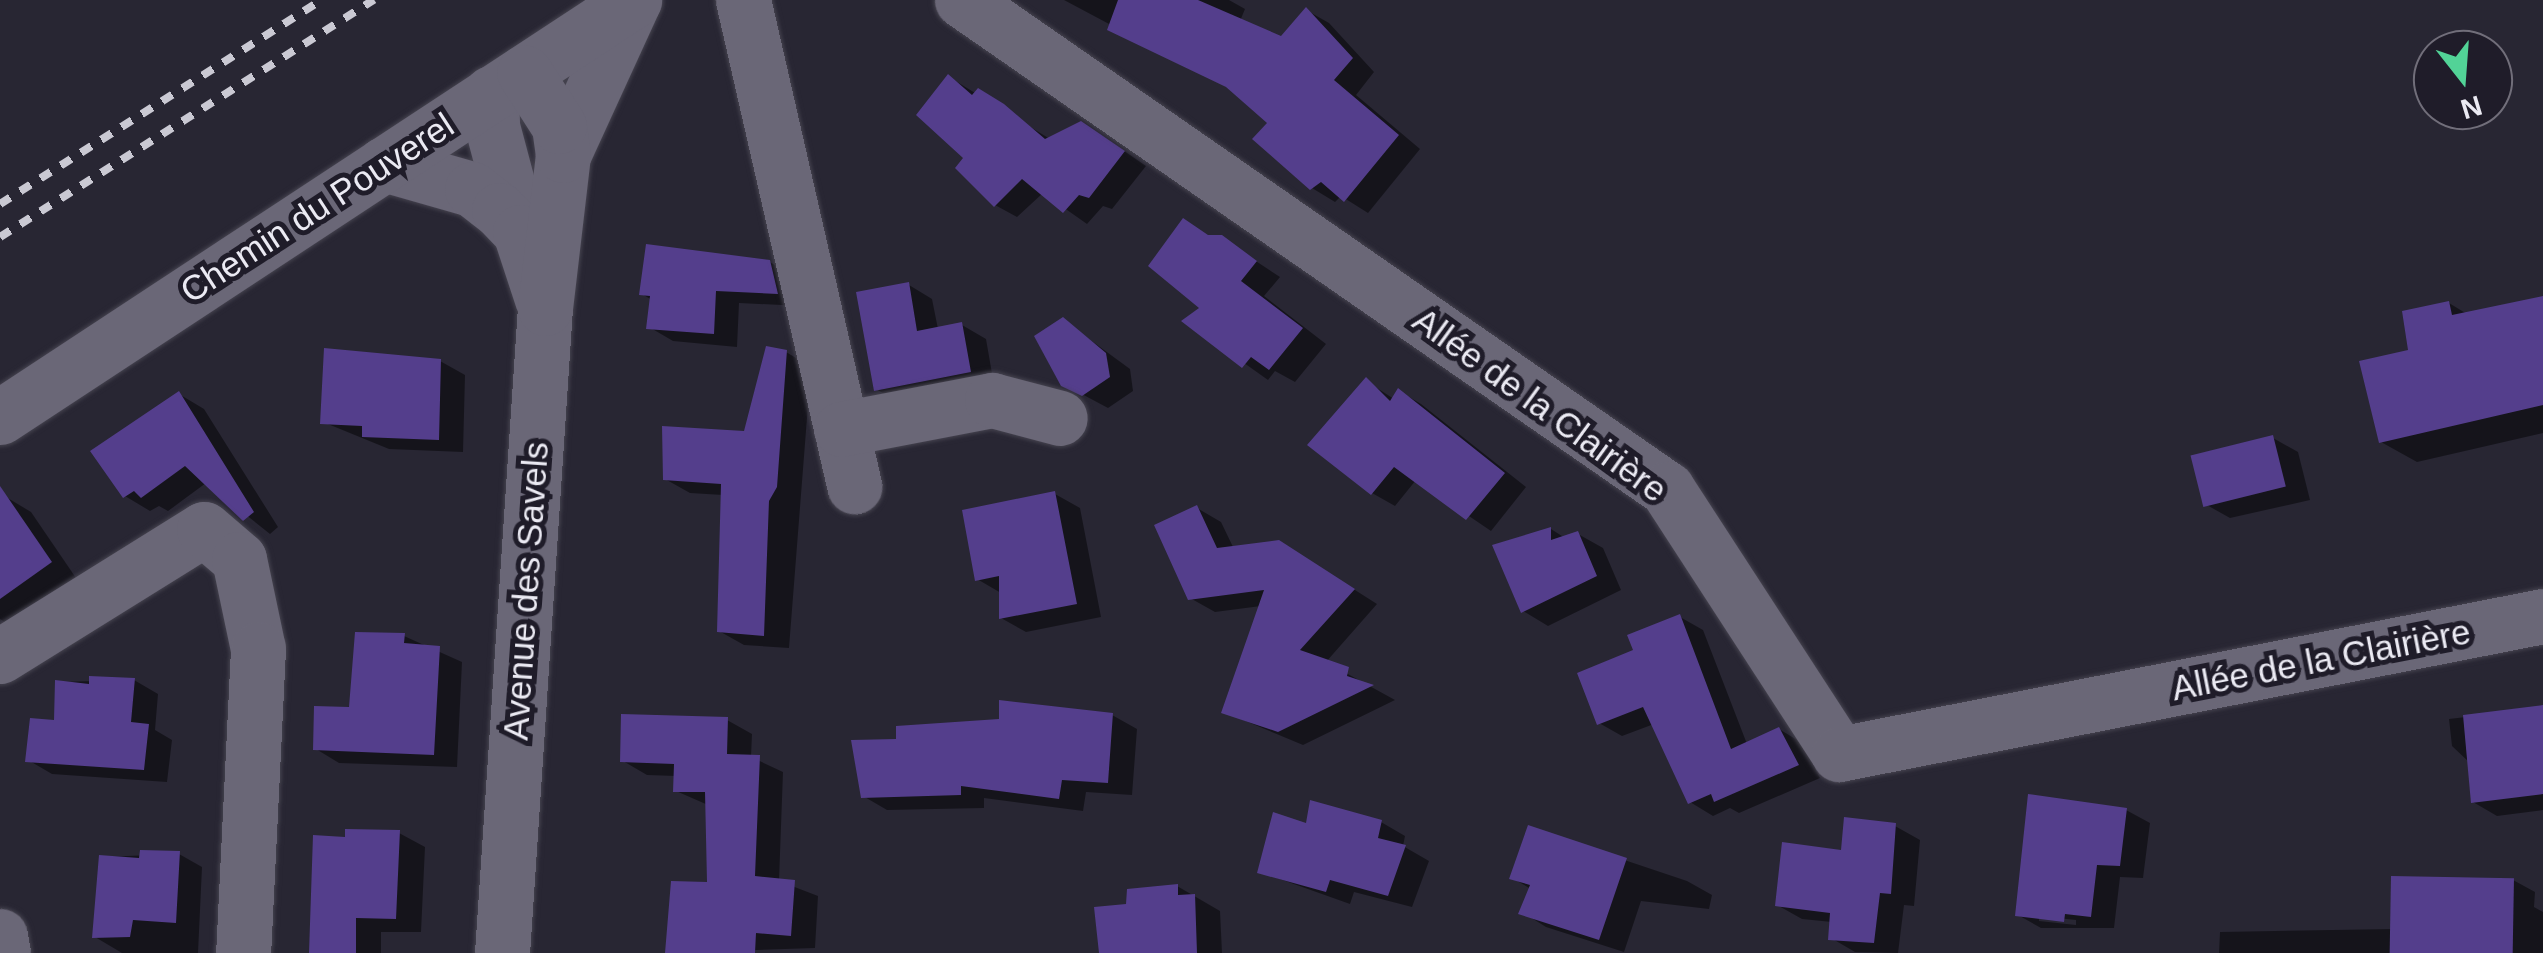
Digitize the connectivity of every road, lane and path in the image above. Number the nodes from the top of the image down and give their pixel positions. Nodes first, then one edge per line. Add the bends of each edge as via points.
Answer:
1 (634, 0) edge
2 (743, 0) edge
3 (962, 0) edge
4 (508, 82) junction
5 (563, 155) junction
6 (384, 164) junction
7 (520, 232) junction
8 (545, 308) junction
9 (0, 417) edge
10 (1060, 418) dead end
11 (841, 429) junction
12 (854, 486) dead end
13 (2543, 616) edge
14 (0, 656) edge
15 (507, 874) junction
16 (0, 936) edge
17 (3, 953) edge
18 (243, 953) edge
19 (502, 953) edge
20 (514, 953) edge

1 - 4 street, Chemin du Pouverel
1 - 5 street, Avenue des Savels
2 - 11 street
3 - 13 street, Allée de la Clairière via 1668,489 1839,754
4 - 5 street, Avenue des Savels via 559,126
4 - 6 street, Chemin du Pouverel
4 - 7 street, Avenue des Savels via 492,126
5 - 8 street, Avenue des Savels
6 - 7 street, Avenue des Savels via 472,189
6 - 9 street, Chemin du Pouverel
7 - 8 street, Avenue des Savels
8 - 15 street, Avenue des Savels
10 - 11 street via 992,400
11 - 12 street
14 - 18 street via 204,529 239,559 258,649
15 - 19 street, Avenue des Savels
15 - 20 street, Avenue des Savels
16 - 17 street

